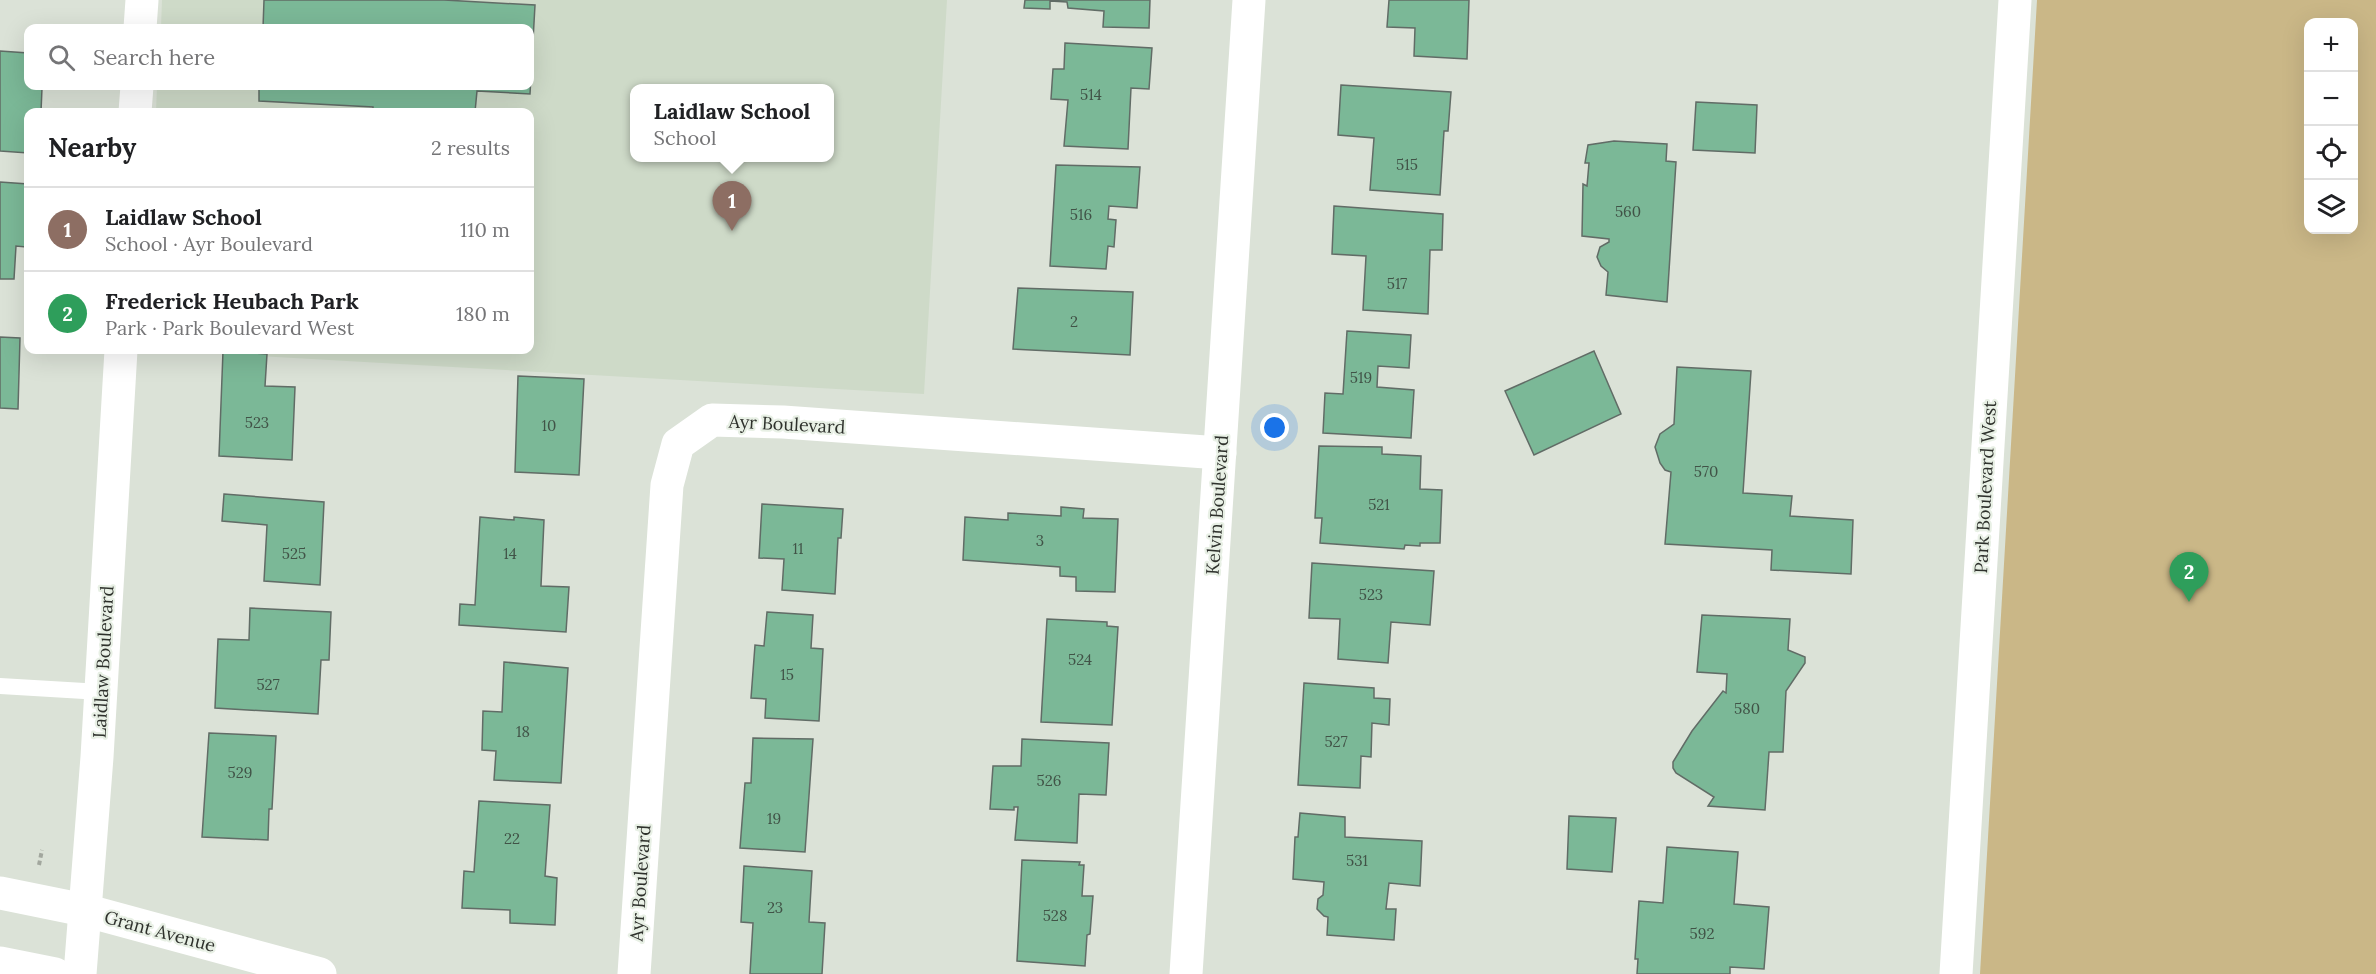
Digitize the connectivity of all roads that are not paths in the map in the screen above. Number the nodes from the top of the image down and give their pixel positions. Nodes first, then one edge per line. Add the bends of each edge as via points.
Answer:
1 (142, 0) edge
2 (1249, 0) edge
3 (2015, 0) edge
4 (140, 24) edge
5 (137, 90) edge
6 (135, 108) edge
7 (121, 354) edge
8 (1220, 453) junction
9 (0, 686) edge
10 (101, 692) junction
11 (0, 893) edge
12 (84, 910) junction
13 (0, 963) edge
14 (54, 974) edge
15 (80, 974) edge
16 (320, 974) edge
17 (634, 974) edge
18 (1186, 974) edge
19 (1956, 974) edge

1 - 4 street
2 - 8 street, Kelvin Boulevard
3 - 19 street, Park Boulevard West
5 - 6 street
7 - 10 street, Laidlaw Boulevard
8 - 17 street, Ayr Boulevard via 712,420 678,444 667,485
8 - 18 street, Kelvin Boulevard
9 - 10 lane
10 - 12 street, Laidlaw Boulevard
11 - 12 street, Grant Avenue
12 - 15 street, Laidlaw Boulevard
12 - 16 street, Grant Avenue
13 - 14 street

